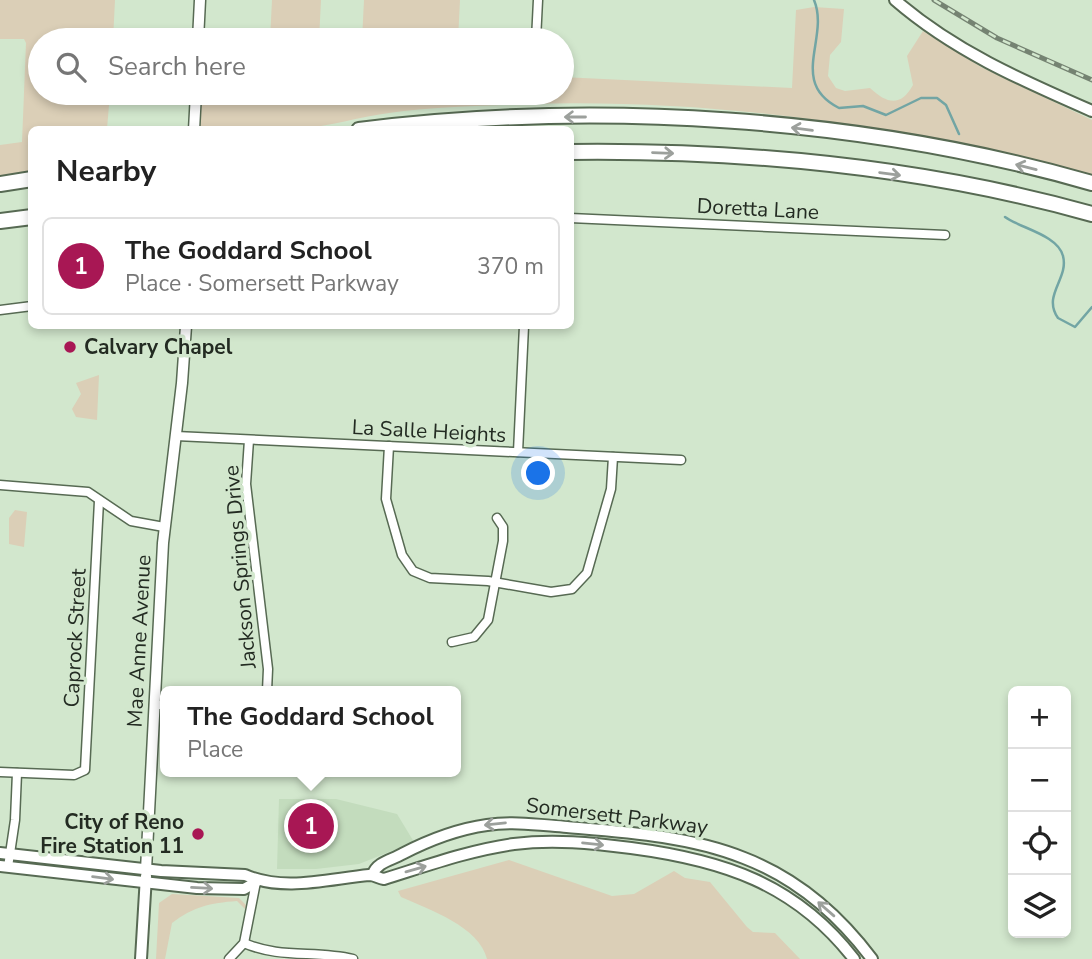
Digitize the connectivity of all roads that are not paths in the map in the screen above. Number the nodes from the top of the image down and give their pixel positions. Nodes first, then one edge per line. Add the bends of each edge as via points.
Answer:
1 (200, 0) edge
2 (538, 0) edge
3 (895, 0) edge
4 (199, 28) edge
5 (537, 28) edge
6 (195, 105) edge
7 (1092, 111) edge
8 (194, 126) edge
9 (404, 126) edge
10 (574, 152) edge
11 (28, 180) edge
12 (1092, 183) edge
13 (0, 184) edge
14 (1092, 214) edge
15 (28, 218) edge
16 (574, 218) edge
17 (0, 221) edge
18 (945, 235) dead end
19 (28, 306) edge
20 (0, 310) edge
21 (186, 329) edge
22 (524, 329) edge
23 (176, 436) junction
24 (249, 440) junction
25 (389, 446) junction
26 (518, 452) junction
27 (613, 457) junction
28 (681, 460) dead end
29 (0, 485) edge
30 (99, 500) junction
31 (497, 518) dead end
32 (164, 527) junction
33 (496, 582) junction
34 (452, 642) dead end
35 (267, 686) edge
36 (154, 705) junction
37 (160, 705) edge
38 (0, 772) edge
39 (17, 773) junction
40 (5, 854) edge
41 (4, 867) edge
42 (146, 870) junction
43 (373, 874) junction
44 (256, 882) junction
45 (146, 883) junction
46 (244, 943) junction
47 (141, 959) edge
48 (229, 959) edge
49 (354, 959) edge
50 (854, 959) edge
51 (872, 959) edge

1 - 4 street
2 - 5 street
3 - 7 main road via 976,58
6 - 8 street
12 -> 9 highway via 911,144 692,119 494,118
10 -> 14 highway via 691,154 826,165 964,186
11 - 13 highway
15 - 17 highway
16 - 18 street, Doretta Lane
19 - 20 street
21 - 23 street, Mae Anne Avenue
22 - 26 street
23 - 24 street, La Salle Heights
23 - 32 street, Mae Anne Avenue
24 - 25 street, La Salle Heights
24 - 35 street, Jackson Springs Drive via 246,484
25 - 26 street, La Salle Heights
25 - 33 street via 386,499 408,566 424,577
26 - 27 street, La Salle Heights
27 - 28 street, La Salle Heights
27 - 33 street via 608,504 583,580 558,593
29 - 30 street via 89,492
30 - 32 street via 131,521
30 - 39 street, Caprock Street via 87,763 80,774
31 - 33 street via 504,533
32 - 36 street, Mae Anne Avenue
33 - 34 street via 484,628 474,637
36 - 37 street
36 - 42 street, Mae Anne Avenue
38 - 39 street
39 - 40 street
40 - 41 street
40 - 42 main road, Somersett Parkway
41 -> 45 main road, Somersett Parkway
42 - 44 main road, Somersett Parkway via 245,875
42 - 45 main road, Mae Anne Avenue
43 - 44 main road, Somersett Parkway via 329,881
43 -> 50 main road, Somersett Parkway via 384,879 532,842 585,843 690,856 738,871 779,892 825,927
51 -> 43 main road, Somersett Parkway via 835,916 792,883 746,858 687,841 500,823 433,840 380,864
45 -> 44 main road, Somersett Parkway via 239,889
44 - 46 street
45 - 47 main road, Mae Anne Avenue
46 - 48 street
46 - 49 street via 285,956 320,954

